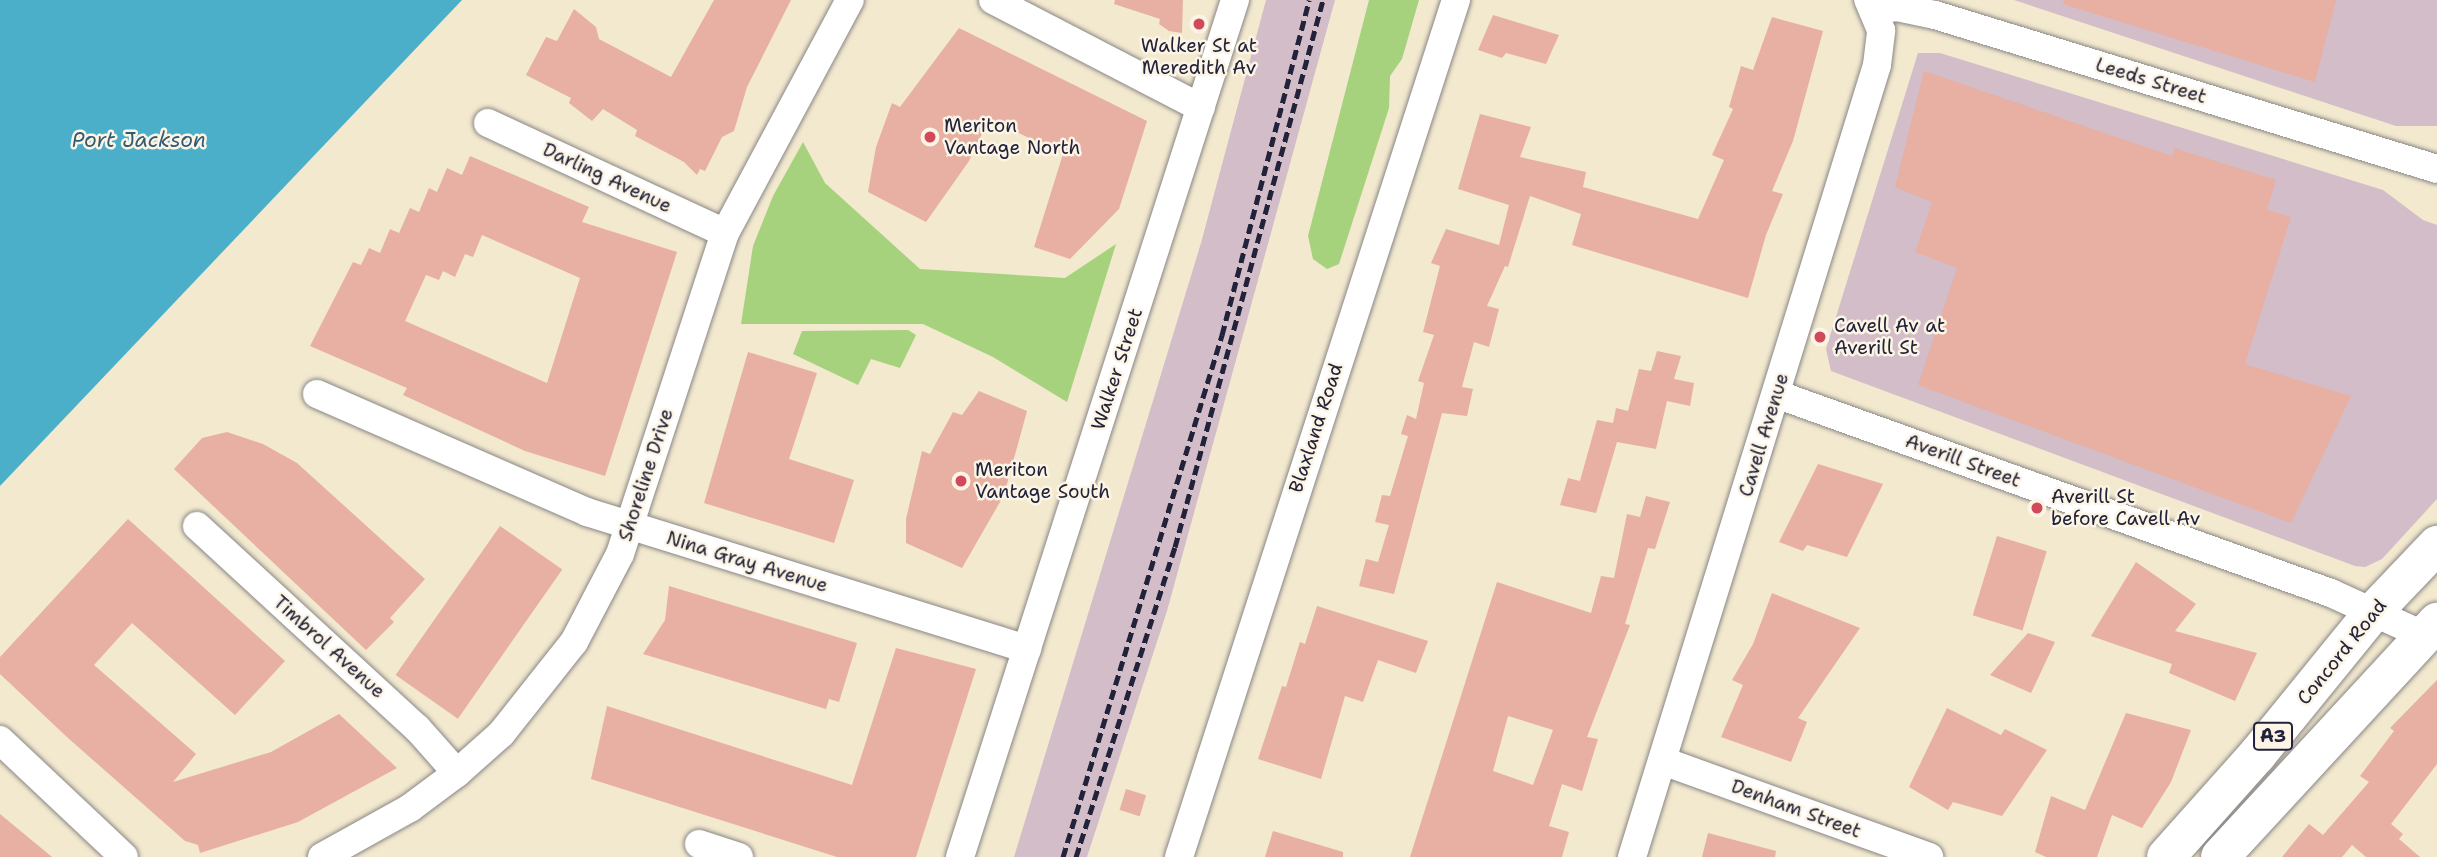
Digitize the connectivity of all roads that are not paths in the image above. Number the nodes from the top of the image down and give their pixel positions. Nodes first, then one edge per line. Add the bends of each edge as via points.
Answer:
1 (850, 0) edge
2 (993, 0) edge
3 (1235, 0) edge
4 (1456, 0) edge
5 (1872, 5) edge
6 (1201, 108) junction
7 (488, 123) dead end
8 (2437, 169) edge
9 (725, 233) junction
10 (317, 394) dead end
11 (1776, 394) junction
12 (197, 526) dead end
13 (630, 526) junction
14 (2437, 545) edge
15 (2375, 610) junction
16 (2430, 628) edge
17 (1027, 649) junction
18 (0, 740) edge
19 (1663, 761) junction
20 (457, 773) junction
21 (699, 844) dead end
22 (124, 857) edge
23 (321, 857) edge
24 (739, 857) edge
25 (960, 857) edge
26 (1179, 857) edge
27 (1632, 857) edge
28 (1929, 857) edge
29 (2166, 857) edge
30 (2221, 857) edge

1 - 9 street, Shoreline Drive
2 - 6 street
3 - 6 street, Walker Street
4 - 26 street, Blaxland Road
5 - 8 street, Leeds Street via 1935,15
5 - 11 street, Cavell Avenue via 1882,40 1877,65
6 - 17 street, Walker Street
7 - 9 street, Darling Avenue
9 - 13 street, Shoreline Drive
10 - 13 street, Nina Gray Avenue via 587,512
11 - 15 street, Averill Street
11 - 19 street, Cavell Avenue
12 - 20 street, Timbrol Avenue via 417,728
13 - 17 street, Nina Gray Avenue
13 - 20 street, Shoreline Drive via 594,609 567,652 501,734
14 - 15 highway, Concord Road / A3
15 - 16 street, Averill Street
15 - 29 highway, Concord Road / A3 via 2249,765
16 - 30 highway, A3
17 - 25 street, Walker Street
18 - 22 street
19 - 27 street, Cavell Avenue
19 - 28 street, Denham Street
20 - 23 street, Shoreline Drive via 411,808
21 - 24 street

